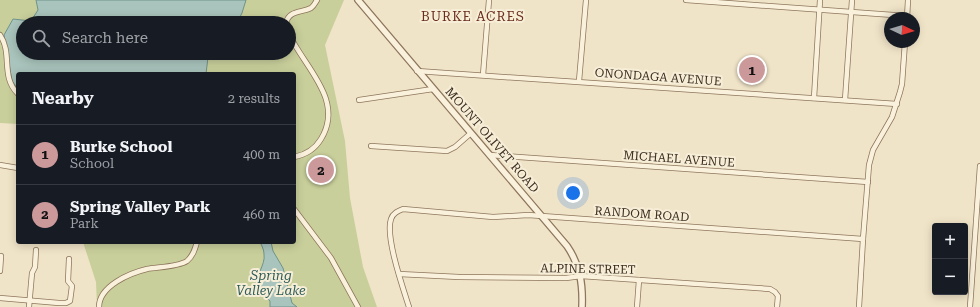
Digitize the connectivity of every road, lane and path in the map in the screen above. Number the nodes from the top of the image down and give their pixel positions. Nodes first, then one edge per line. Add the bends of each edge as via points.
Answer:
1 (317, 0) edge
2 (358, 0) edge
3 (489, 0) edge
4 (586, 0) edge
5 (686, 0) edge
6 (820, 0) edge
7 (852, 0) edge
8 (908, 0) edge
9 (820, 10) junction
10 (852, 12) junction
11 (907, 12) edge
12 (884, 15) edge
13 (289, 16) edge
14 (0, 35) edge
15 (296, 47) edge
16 (905, 48) edge
17 (417, 71) junction
18 (483, 75) junction
19 (579, 81) junction
20 (433, 89) junction
21 (16, 92) edge
22 (814, 98) junction
23 (359, 100) dead end
24 (845, 100) junction
25 (897, 104) junction
26 (471, 133) junction
27 (371, 146) dead end
28 (490, 155) junction
29 (296, 156) edge
30 (0, 165) edge
31 (980, 166) edge
32 (16, 168) edge
33 (868, 182) junction
34 (296, 213) edge
35 (543, 217) junction
36 (863, 239) junction
37 (196, 244) edge
38 (36, 250) dead end
39 (0, 256) edge
40 (69, 259) dead end
41 (0, 271) edge
42 (399, 274) junction
43 (581, 276) junction
44 (639, 280) junction
45 (0, 298) edge
46 (30, 300) junction
47 (29, 307) edge
48 (99, 307) edge
49 (358, 307) edge
50 (409, 307) edge
51 (582, 307) edge
52 (637, 307) edge
53 (777, 307) edge
54 (859, 307) edge
55 (970, 307) edge

1 - 13 street via 310,8
2 - 17 street, MOUNT OLIVET ROAD
3 - 18 street
4 - 19 street
5 - 9 street
6 - 9 street
7 - 10 street
8 - 11 street
9 - 10 street
9 - 22 street
10 - 12 street
10 - 24 street
14 - 21 street via 4,45 7,78
15 - 29 street via 324,91 328,109 320,141 310,151
16 - 25 street
17 - 18 street, ONONDAGA AVENUE
17 - 20 street, MOUNT OLIVET ROAD
18 - 19 street, ONONDAGA AVENUE
19 - 22 street, ONONDAGA AVENUE
20 - 23 street
20 - 26 street, MOUNT OLIVET ROAD
22 - 24 street, ONONDAGA AVENUE
24 - 25 street, ONONDAGA AVENUE
25 - 33 street via 872,153
26 - 27 street via 448,151
26 - 28 street, MOUNT OLIVET ROAD
28 - 33 street, MICHAEL AVENUE
28 - 35 street, MOUNT OLIVET ROAD
30 - 32 street
31 - 55 street
33 - 36 street
34 - 49 street via 331,258
35 - 36 street, RANDOM ROAD
35 - 42 street, RANDOM ROAD via 493,217 407,209 396,212 391,218 390,232
35 - 43 street, MOUNT OLIVET ROAD via 570,250
36 - 54 street
37 - 48 street via 186,262 135,273 115,283 103,294
38 - 46 street
39 - 41 street
40 - 46 street via 68,281 72,286 70,301 66,303
42 - 43 street, ALPINE STREET via 520,278
42 - 50 street
43 - 44 street, ALPINE STREET
43 - 51 street, MOUNT OLIVET ROAD
44 - 52 street
44 - 53 street, ALPINE STREET via 770,289 778,296
45 - 46 street
46 - 47 street

